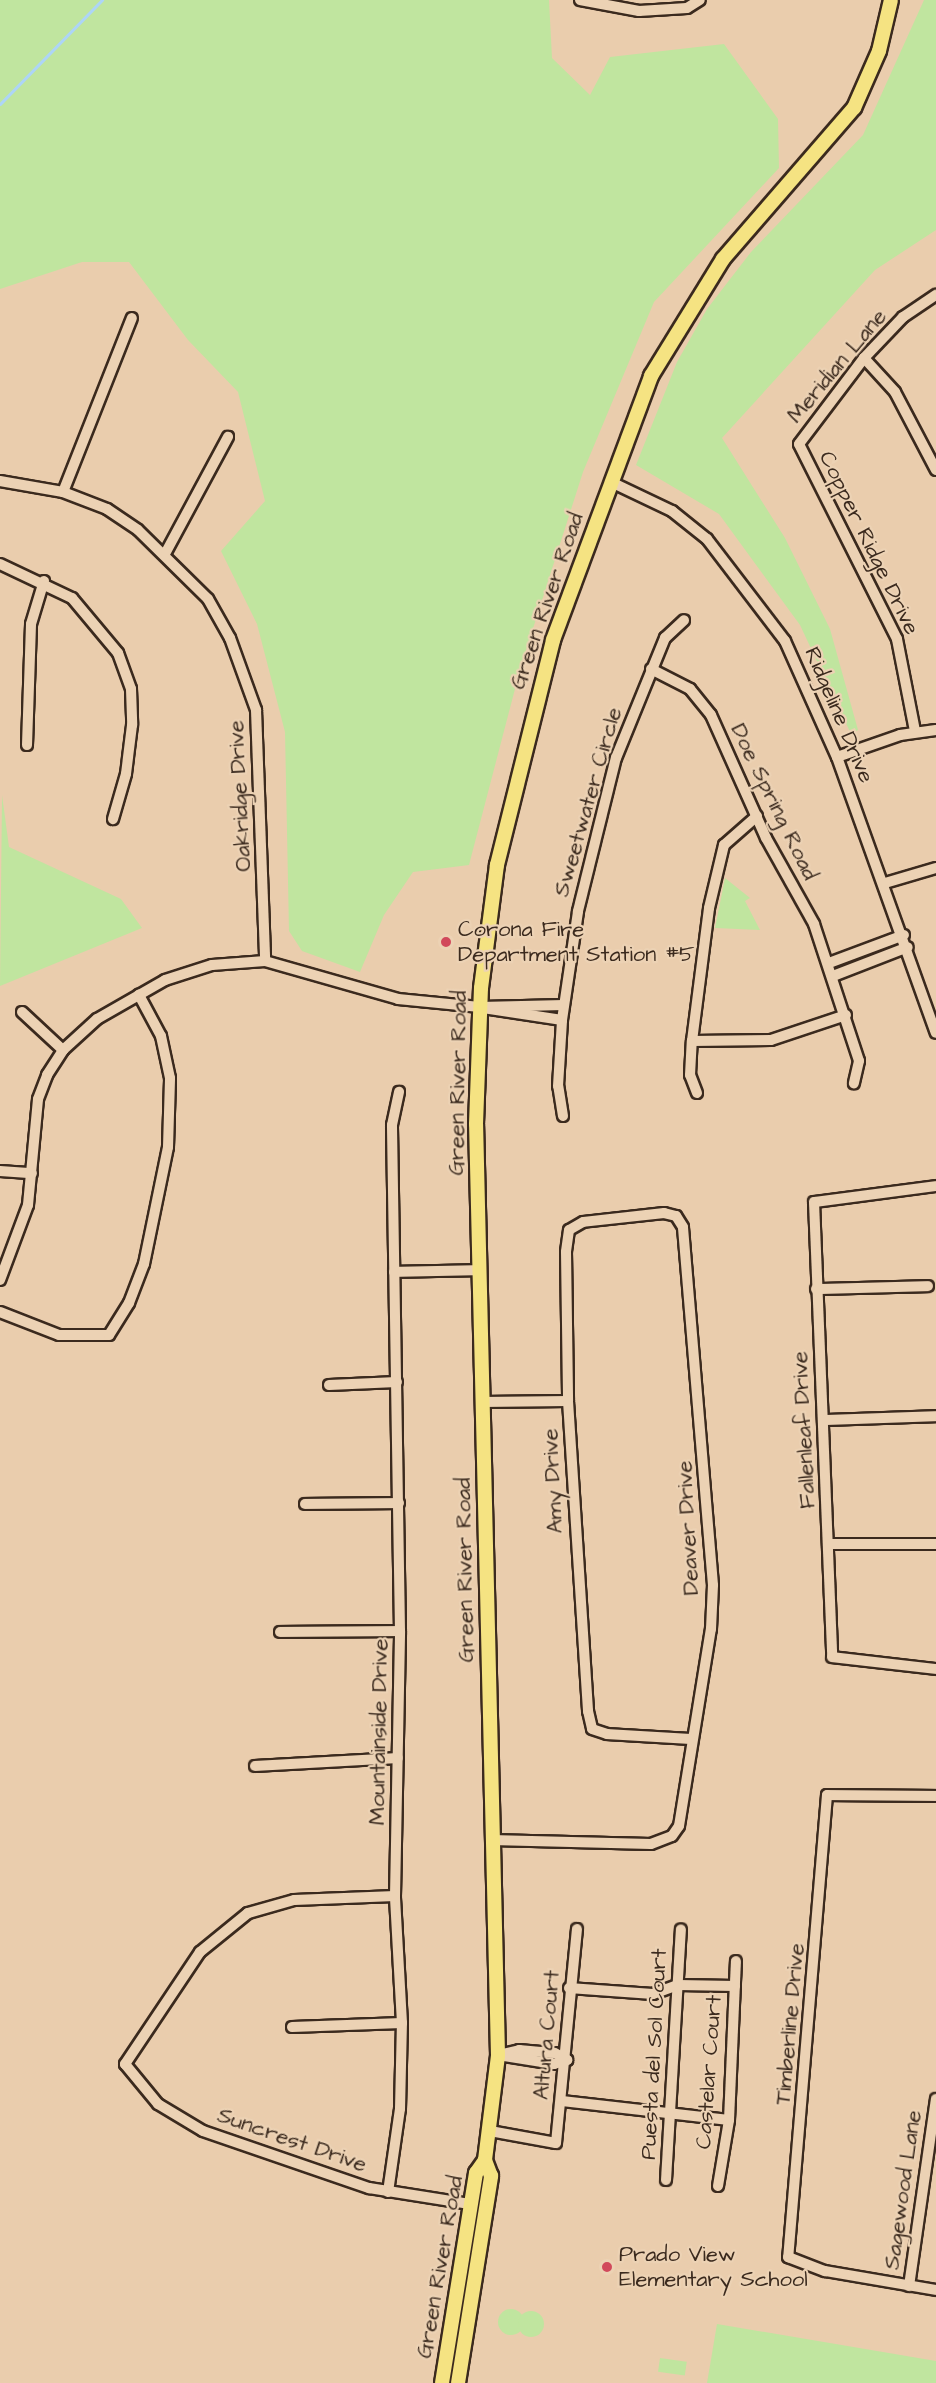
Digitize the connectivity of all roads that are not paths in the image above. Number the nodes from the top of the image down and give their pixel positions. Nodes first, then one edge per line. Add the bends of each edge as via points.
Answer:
1 (580, 0) edge
2 (891, 0) edge
3 (700, 1) edge
4 (936, 295) edge
5 (132, 318) dead end
6 (864, 358) junction
7 (228, 437) dead end
8 (799, 444) joint
9 (936, 470) edge
10 (0, 481) edge
11 (610, 482) junction
12 (63, 492) junction
13 (166, 552) junction
14 (0, 564) edge
15 (44, 581) junction
16 (684, 620) dead end
17 (651, 669) junction
18 (936, 729) edge
19 (915, 731) junction
20 (27, 745) dead end
21 (837, 757) junction
22 (757, 816) junction
23 (113, 819) dead end
24 (936, 868) edge
25 (885, 883) junction
26 (904, 935) junction
27 (909, 947) junction
28 (265, 961) junction
29 (829, 963) junction
30 (833, 976) junction
31 (139, 995) junction
32 (564, 1005) junction
33 (480, 1007) junction
34 (22, 1012) dead end
35 (846, 1015) junction
36 (562, 1020) junction
37 (936, 1032) edge
38 (692, 1041) junction
39 (63, 1050) junction
40 (854, 1083) dead end
41 (399, 1092) dead end
42 (697, 1093) dead end
43 (562, 1116) dead end
44 (0, 1171) edge
45 (33, 1173) junction
46 (936, 1186) edge
47 (569, 1230) joint
48 (480, 1270) junction
49 (394, 1272) junction
50 (0, 1280) edge
51 (928, 1286) dead end
52 (816, 1289) junction
53 (0, 1312) edge
54 (397, 1382) junction
55 (329, 1384) dead end
56 (568, 1401) junction
57 (483, 1402) junction
58 (936, 1416) edge
59 (824, 1420) junction
60 (399, 1503) junction
61 (304, 1504) dead end
62 (829, 1544) junction
63 (936, 1544) edge
64 (400, 1631) junction
65 (280, 1632) dead end
66 (936, 1669) edge
67 (690, 1739) junction
68 (398, 1758) junction
69 (255, 1766) dead end
70 (936, 1796) edge
71 (491, 1840) junction
72 (396, 1896) junction
73 (577, 1929) dead end
74 (681, 1929) dead end
75 (736, 1961) dead end
76 (678, 1985) junction
77 (735, 1986) junction
78 (569, 1988) junction
79 (402, 2023) junction
80 (292, 2027) dead end
81 (498, 2055) junction
82 (567, 2060) junction
83 (936, 2099) edge
84 (562, 2101) junction
85 (672, 2117) junction
86 (729, 2120) junction
87 (490, 2131) junction
88 (485, 2160) junction
89 (666, 2180) dead end
90 (718, 2186) dead end
91 (388, 2192) junction
92 (470, 2204) junction
93 (483, 2231) junction
94 (909, 2286) junction
95 (936, 2290) edge
96 (445, 2359) junction
97 (459, 2378) edge
98 (442, 2383) edge

1 - 3 street via 639,11 687,8
2 - 11 main road, Green River Road via 879,51 854,108 699,291 651,376
4 - 6 street, Meridian Lane via 903,317
5 - 12 street
6 - 8 street, Meridian Lane
6 - 9 street via 901,401
7 - 13 street
8 - 19 street, Copper Ridge Drive via 897,639
10 - 12 street, Oakridge Drive
11 - 21 street, Ridgeline Drive via 672,511 737,573 785,640
11 - 33 main road, Green River Road via 553,640 521,753 497,865
12 - 13 street, Oakridge Drive via 107,509
13 - 28 street, Oakridge Drive via 208,598 245,670 256,710
14 - 15 street
15 - 20 street via 31,624
15 - 23 street via 99,624 118,653 131,689 126,774
16 - 17 street, Sweetwater Circle via 665,638
17 - 22 street, Doe Spring Road via 690,690 711,715
17 - 32 street, Sweetwater Circle via 616,758 578,911
18 - 19 street
19 - 21 street
21 - 25 street, Ridgeline Drive
22 - 29 street, Doe Spring Road
22 - 38 street via 724,845 697,975
24 - 25 street
25 - 26 street, Ridgeline Drive
26 - 27 street, Ridgeline Drive
26 - 29 street
27 - 30 street
27 - 37 street, Ridgeline Drive
28 - 31 street via 187,972
28 - 33 street via 376,995
29 - 30 street, Doe Spring Road
30 - 35 street, Doe Spring Road
31 - 39 street via 97,1019
31 - 53 street via 161,1036 170,1078 168,1147 144,1264 129,1303 109,1335 59,1335
32 - 33 street
32 - 36 street, Sweetwater Circle
33 - 36 street
33 - 48 main road, Green River Road
34 - 39 street
35 - 38 street via 771,1040
35 - 40 street, Doe Spring Road via 859,1061
36 - 43 street, Sweetwater Circle via 558,1086
38 - 42 street via 690,1075
39 - 45 street via 38,1099
41 - 49 street, Mountainside Drive via 392,1125
44 - 45 street
45 - 50 street via 20,1236
46 - 52 street, Fallenleaf Drive via 814,1202
47 - 56 street, Amy Drive
47 - 67 street, Deaver Drive via 583,1222 676,1216 683,1227 693,1306 713,1585
48 - 49 street
48 - 57 main road, Green River Road
49 - 54 street, Mountainside Drive
51 - 52 street
52 - 59 street, Fallenleaf Drive
54 - 55 street
54 - 60 street, Mountainside Drive
56 - 57 street
56 - 67 street, Amy Drive via 592,1729
57 - 71 main road, Green River Road
58 - 59 street
59 - 62 street, Fallenleaf Drive
60 - 61 street
60 - 64 street, Mountainside Drive
62 - 63 street
62 - 66 street, Fallenleaf Drive via 832,1657
64 - 65 street
64 - 68 street, Mountainside Drive
67 - 71 street, Deaver Drive via 679,1826 672,1836 651,1844
68 - 69 street
68 - 72 street, Mountainside Drive
70 - 94 street, Timberline Drive via 827,1795 788,2257 825,2271
71 - 81 main road, Green River Road
72 - 79 street, Mountainside Drive
72 - 91 street, Suncrest Drive via 294,1900 243,1917 200,1952 125,2064 151,2098 183,2121
73 - 78 street, Altura Court
74 - 76 street, Puesta del Sol Court
75 - 77 street, Castelar Court
76 - 77 street
76 - 78 street via 653,1994
76 - 85 street, Puesta del Sol Court
77 - 86 street, Castelar Court
78 - 82 street, Altura Court
79 - 80 street
79 - 91 street, Mountainside Drive via 400,2109
81 - 82 street via 555,2064
81 - 87 main road, Green River Road
82 - 84 street, Altura Court
83 - 94 street, Sagewood Lane
84 - 85 street
84 - 87 street, Altura Court via 556,2144
85 - 86 street
85 - 89 street, Puesta del Sol Court
86 - 90 street, Castelar Court
87 - 88 main road, Green River Road
88 - 92 main road, Green River Road via 476,2173
88 - 93 main road, Green River Road via 491,2176
91 - 92 street, Suncrest Drive
92 - 93 main road
92 - 96 main road, Green River Road
93 - 97 main road, Green River Road
94 - 95 street
96 - 97 main road
96 - 98 main road, Green River Road

